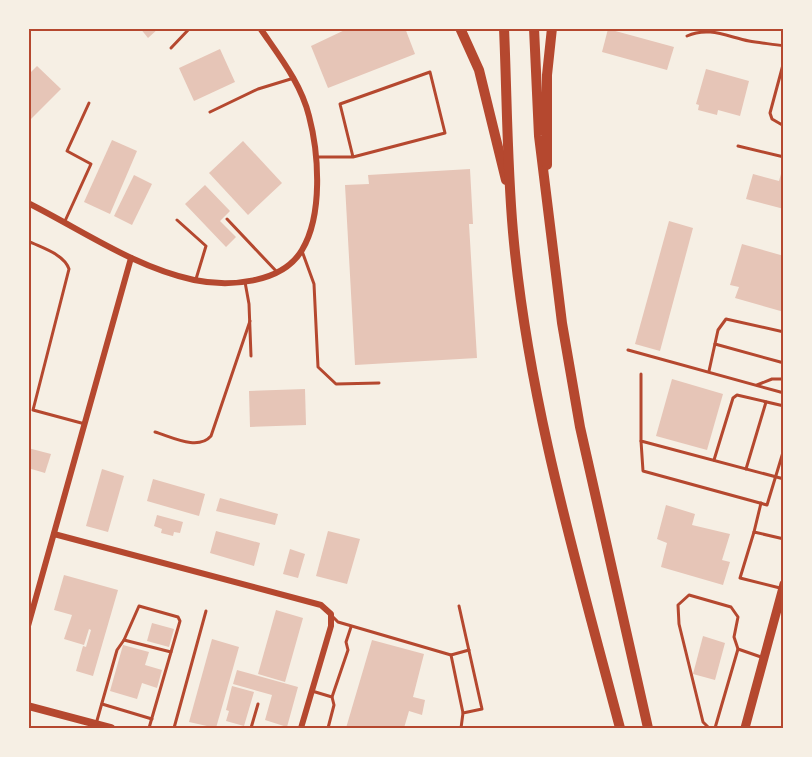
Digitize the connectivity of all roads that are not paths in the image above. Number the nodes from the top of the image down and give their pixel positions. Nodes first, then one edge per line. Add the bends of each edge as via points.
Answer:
1 (190, 28) edge
2 (260, 28) edge
3 (460, 28) edge
4 (504, 28) edge
5 (534, 28) edge
6 (552, 28) edge
7 (687, 36) dead end
8 (783, 46) edge
9 (171, 48) dead end
10 (783, 61) edge
11 (294, 78) junction
12 (89, 103) dead end
13 (210, 112) dead end
14 (783, 126) edge
15 (738, 146) dead end
16 (316, 157) junction
17 (353, 157) junction
18 (783, 157) edge
19 (28, 203) edge
20 (512, 204) junction
21 (546, 207) junction
22 (227, 219) dead end
23 (177, 220) dead end
24 (64, 221) junction
25 (28, 241) edge
26 (302, 251) junction
27 (131, 258) junction
28 (279, 273) junction
29 (196, 281) junction
30 (244, 282) junction
31 (250, 321) junction
32 (783, 332) edge
33 (715, 344) junction
34 (628, 350) dead end
35 (251, 356) dead end
36 (783, 363) edge
37 (709, 372) junction
38 (641, 374) dead end
39 (783, 379) edge
40 (379, 383) dead end
41 (757, 385) junction
42 (783, 393) edge
43 (766, 402) junction
44 (783, 406) edge
45 (85, 424) junction
46 (155, 432) dead end
47 (641, 441) junction
48 (783, 449) edge
49 (714, 460) junction
50 (746, 469) junction
51 (775, 477) junction
52 (783, 479) edge
53 (761, 503) junction
54 (754, 532) junction
55 (54, 534) junction
56 (783, 539) edge
57 (782, 590) edge
58 (459, 606) dead end
59 (206, 611) dead end
60 (331, 614) junction
61 (28, 626) edge
62 (351, 626) junction
63 (124, 640) junction
64 (738, 649) junction
65 (469, 650) junction
66 (171, 652) junction
67 (451, 655) junction
68 (764, 658) junction
69 (312, 692) junction
70 (332, 697) junction
71 (102, 704) junction
72 (258, 704) dead end
73 (28, 706) edge
74 (464, 713) junction
75 (152, 719) junction
76 (96, 724) junction
77 (111, 729) edge
78 (149, 729) edge
79 (174, 729) edge
80 (251, 729) edge
81 (301, 729) edge
82 (328, 729) edge
83 (461, 729) edge
84 (620, 729) edge
85 (648, 729) edge
86 (709, 729) edge
87 (715, 729) edge
88 (745, 729) edge

1 - 9 lane
2 - 11 street
3 - 20 highway via 479,70
4 - 20 highway
5 - 21 highway
6 - 21 highway via 547,75
7 - 8 lane via 708,31
10 - 14 lane via 770,113
11 - 13 lane via 258,88
11 - 16 street via 309,114
12 - 24 lane via 67,151 91,164
15 - 18 lane
16 - 17 lane
16 - 26 street via 316,209
17 - 17 lane via 445,134 430,72 340,104
19 - 24 street
20 - 84 highway via 513,233 551,469
21 - 85 highway via 580,427
22 - 28 lane
23 - 29 lane via 206,246
24 - 27 street
25 - 45 lane via 60,257 69,269 33,410
26 - 28 street
26 - 40 lane via 314,284 318,367 336,384
27 - 29 street
27 - 45 street
28 - 30 street
29 - 30 street
30 - 31 lane
31 - 35 lane
31 - 46 lane via 206,442 198,444
32 - 33 lane via 726,319
33 - 36 lane
33 - 37 lane
34 - 37 lane
37 - 41 lane
38 - 47 lane
39 - 41 lane
41 - 42 lane
43 - 44 lane
43 - 49 lane via 739,394 733,398
43 - 50 lane
45 - 55 street
47 - 49 lane
47 - 53 lane via 643,471
48 - 51 lane
49 - 50 lane
50 - 51 lane
51 - 52 lane
51 - 53 lane via 767,505
53 - 54 lane
54 - 56 lane
54 - 57 lane via 740,578
55 - 60 street via 321,605
55 - 61 street
57 - 68 main road
58 - 65 lane
59 - 79 lane
60 - 62 lane via 338,622
60 - 69 street
62 - 67 lane
62 - 70 lane via 348,650
63 - 66 lane
63 - 66 lane via 139,606 178,617
63 - 71 lane via 117,650
64 - 68 lane
64 - 86 lane via 734,638 738,617 731,607 689,595 678,605 703,722
64 - 87 lane
65 - 67 lane
65 - 74 lane via 482,709
66 - 75 lane
67 - 74 lane
68 - 88 main road
69 - 70 lane
69 - 81 street
70 - 82 lane
71 - 75 lane
71 - 76 lane
72 - 80 lane
73 - 76 street
74 - 83 lane
75 - 78 lane
76 - 77 street

